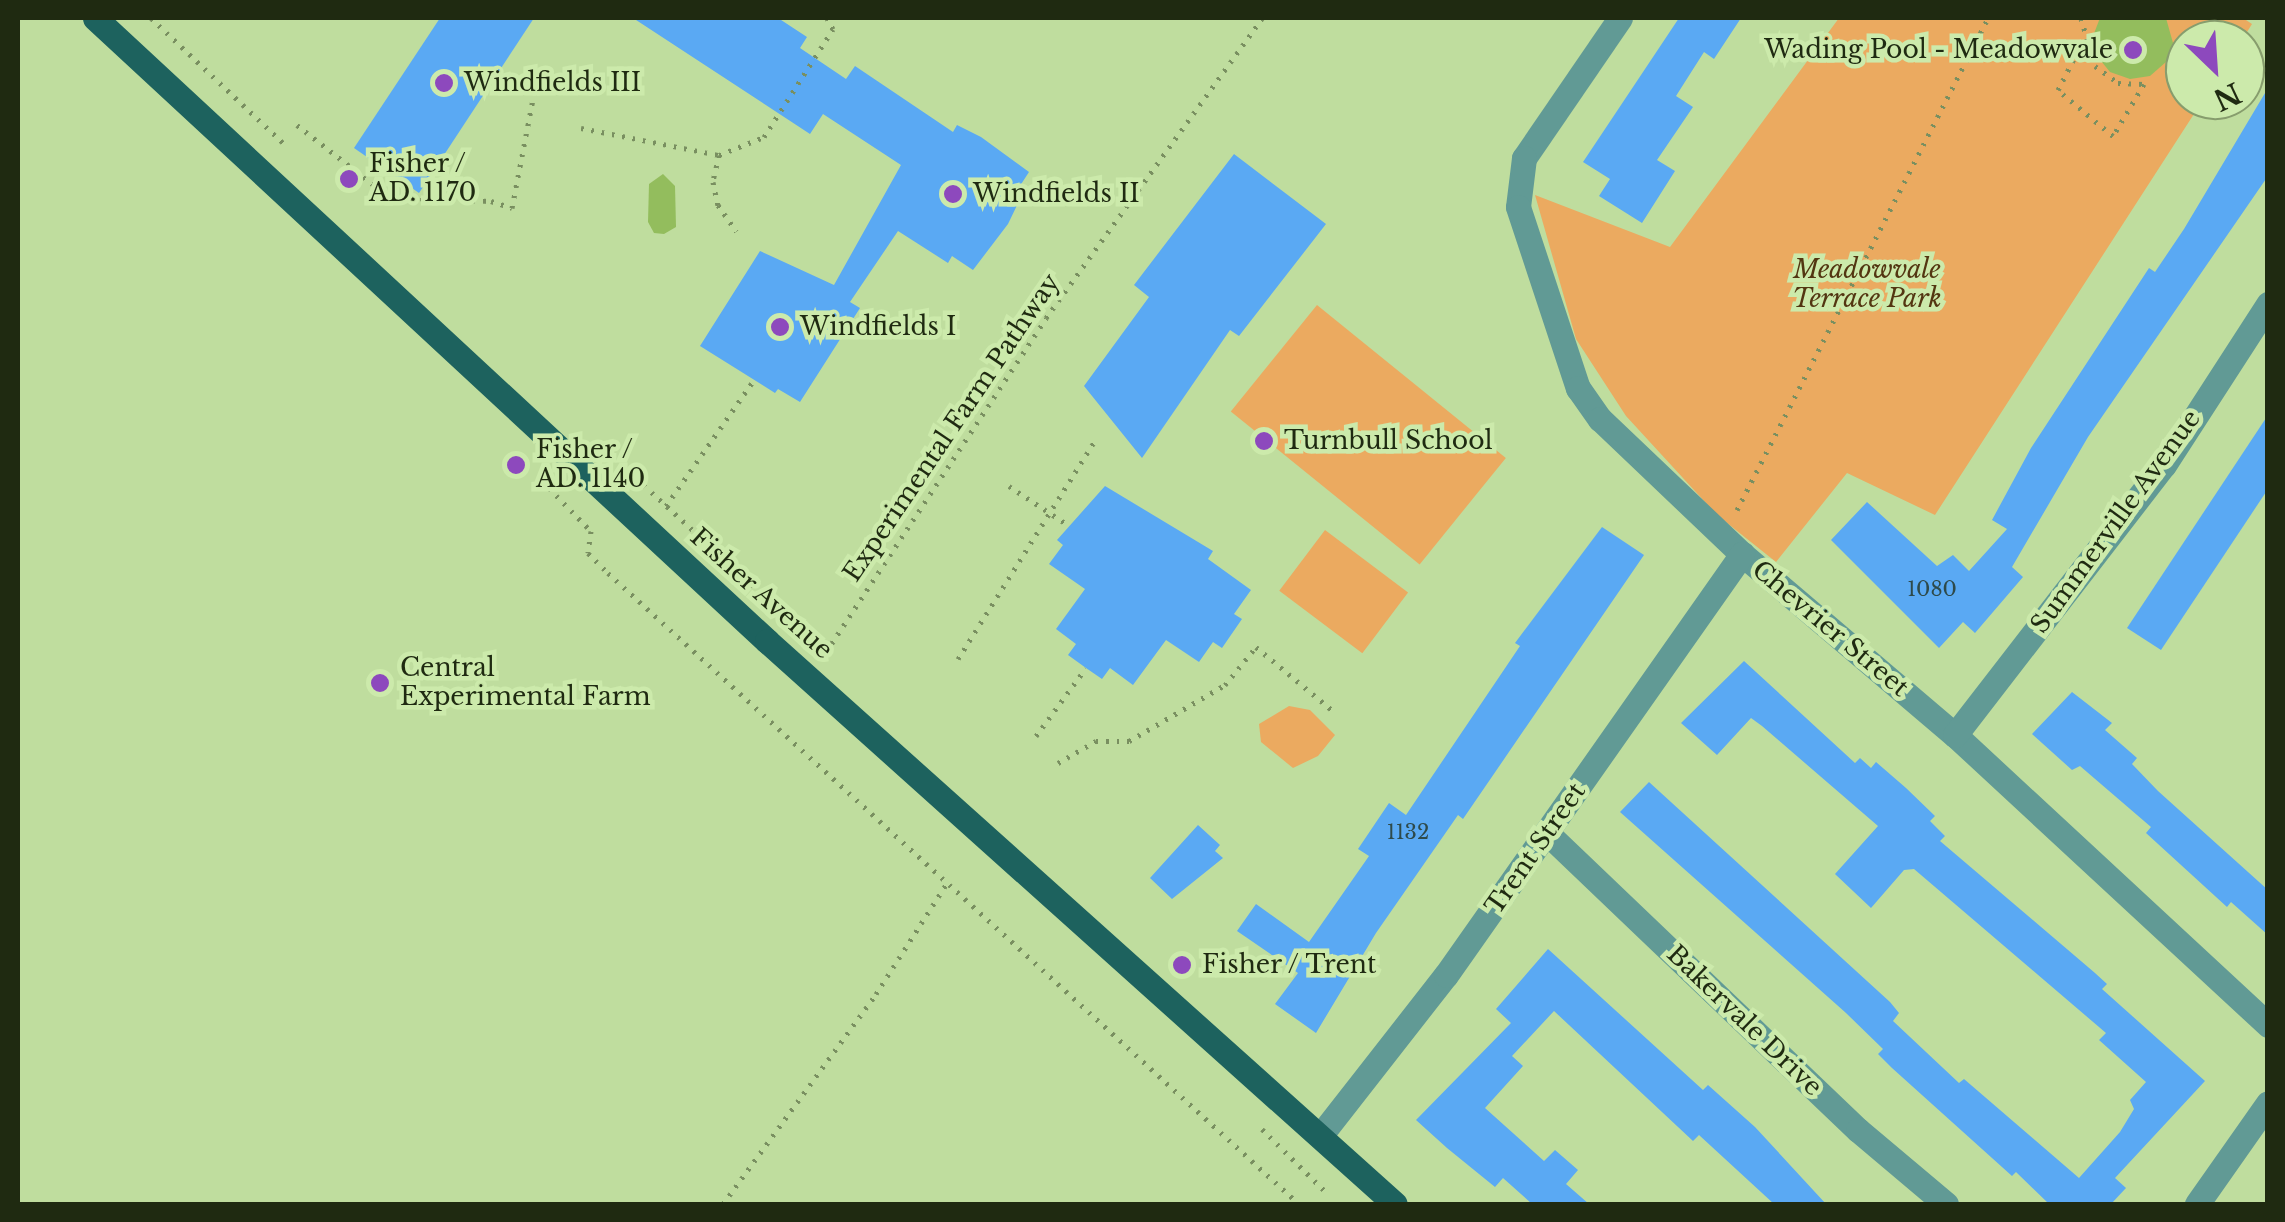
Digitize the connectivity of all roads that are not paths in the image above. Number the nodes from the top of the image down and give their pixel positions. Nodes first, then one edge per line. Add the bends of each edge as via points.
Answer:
1 (95, 18) edge
2 (1620, 18) edge
3 (2268, 304) edge
4 (1742, 554) junction
5 (1955, 735) junction
6 (1548, 833) junction
7 (2268, 1024) edge
8 (2268, 1103) edge
9 (1320, 1136) junction
10 (1395, 1204) edge
11 (1946, 1204) edge
12 (2197, 1204) edge

1 - 9 main road, Fisher Avenue via 766,641
2 - 4 street, Chevrier Street via 1524,159 1518,207 1578,388 1600,419
3 - 5 street, Summerville Avenue via 2164,465
4 - 5 street, Chevrier Street
4 - 6 street, Trent Street
5 - 7 street, Chevrier Street
6 - 9 street, Trent Street
6 - 11 street, Bakervale Drive via 1858,1130
8 - 12 street
9 - 10 main road, Fisher Avenue

